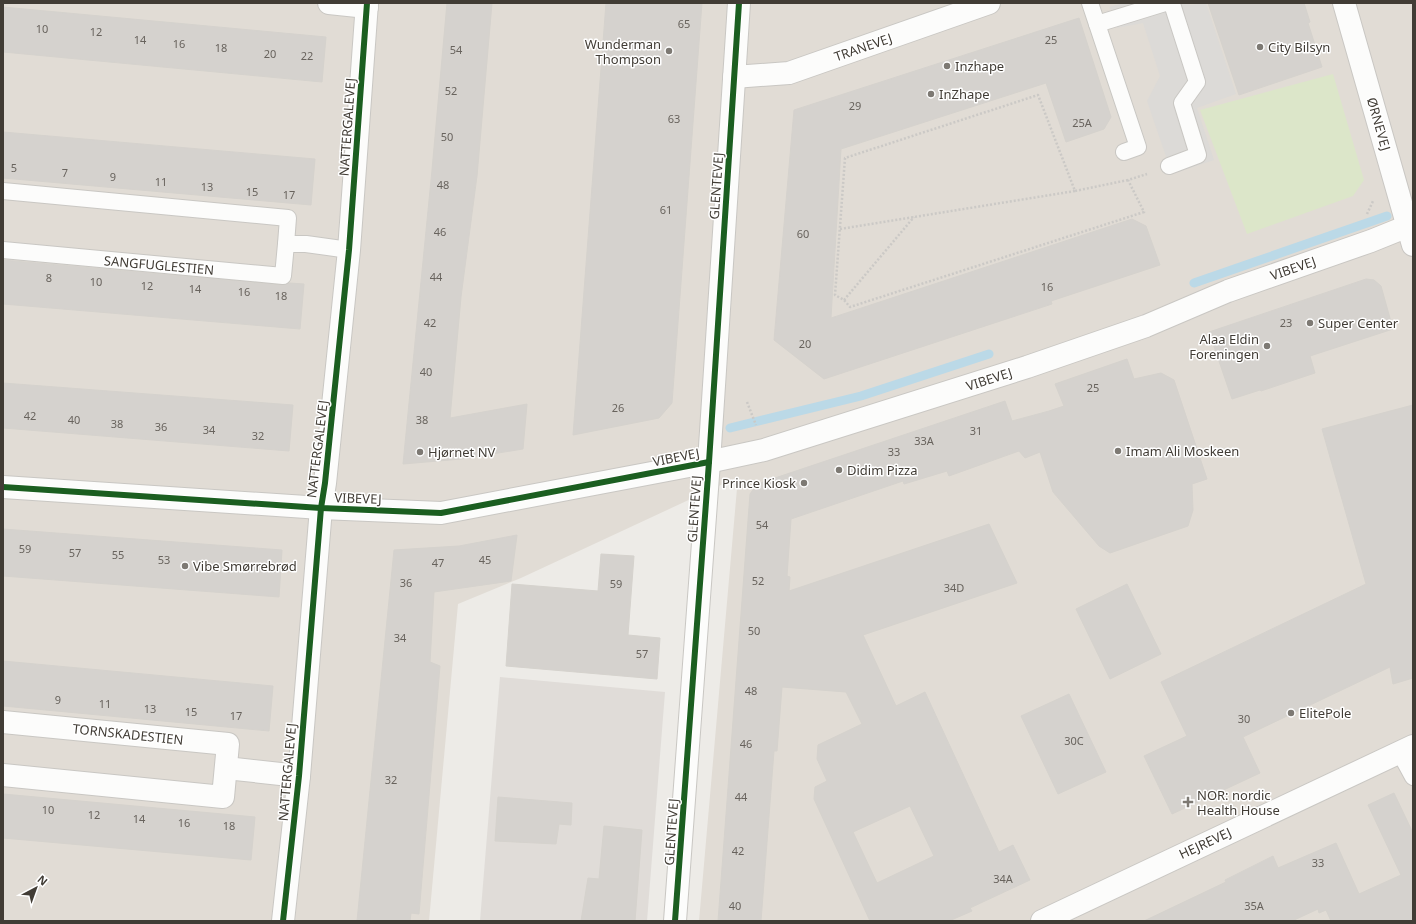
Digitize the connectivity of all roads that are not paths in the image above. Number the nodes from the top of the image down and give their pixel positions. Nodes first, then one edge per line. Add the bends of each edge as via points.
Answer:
1 (329, 3) edge
2 (739, 3) edge
3 (989, 3) edge
4 (1090, 3) edge
5 (1165, 3) edge
6 (1169, 3) edge
7 (1344, 3) edge
8 (367, 5) edge
9 (1097, 24) junction
10 (734, 77) junction
11 (1124, 152) dead end
12 (1169, 166) road end
13 (3, 191) edge
14 (1411, 231) edge
15 (286, 244) junction
16 (3, 250) edge
17 (349, 250) junction
18 (708, 462) junction
19 (3, 487) edge
20 (321, 508) junction
21 (3, 722) edge
22 (1406, 750) edge
23 (226, 768) junction
24 (3, 775) edge
25 (298, 776) junction
26 (1413, 777) edge
27 (283, 921) edge
28 (675, 921) edge
29 (1042, 921) edge

1 - 8 street
2 - 10 street, GLENTEVEJ
3 - 10 street, TRANEVEJ via 789,73
4 - 9 lane
5 - 9 lane
6 - 12 lane via 1173,7 1197,82 1182,103 1198,155
7 - 14 street, ØRNEVEJ
8 - 17 street, NATTERGALEVEJ
9 - 11 lane via 1138,147
10 - 18 street, GLENTEVEJ
13 - 15 lane, SANGFUGLESTIEN via 288,218
14 - 18 street, VIBEVEJ via 1371,241 1228,291 1146,326 1034,364 764,450
15 - 16 lane, SANGFUGLESTIEN via 283,276
15 - 17 lane
17 - 20 street, NATTERGALEVEJ
18 - 20 street, VIBEVEJ via 441,513
18 - 28 street, GLENTEVEJ
19 - 20 street, VIBEVEJ
20 - 25 street, NATTERGALEVEJ
21 - 23 street, TORNSKADESTIEN via 228,744
22 - 26 lane
22 - 29 street, HEJREVEJ
23 - 24 street, TORNSKADESTIEN via 223,797
23 - 25 street
25 - 27 street, NATTERGALEVEJ

